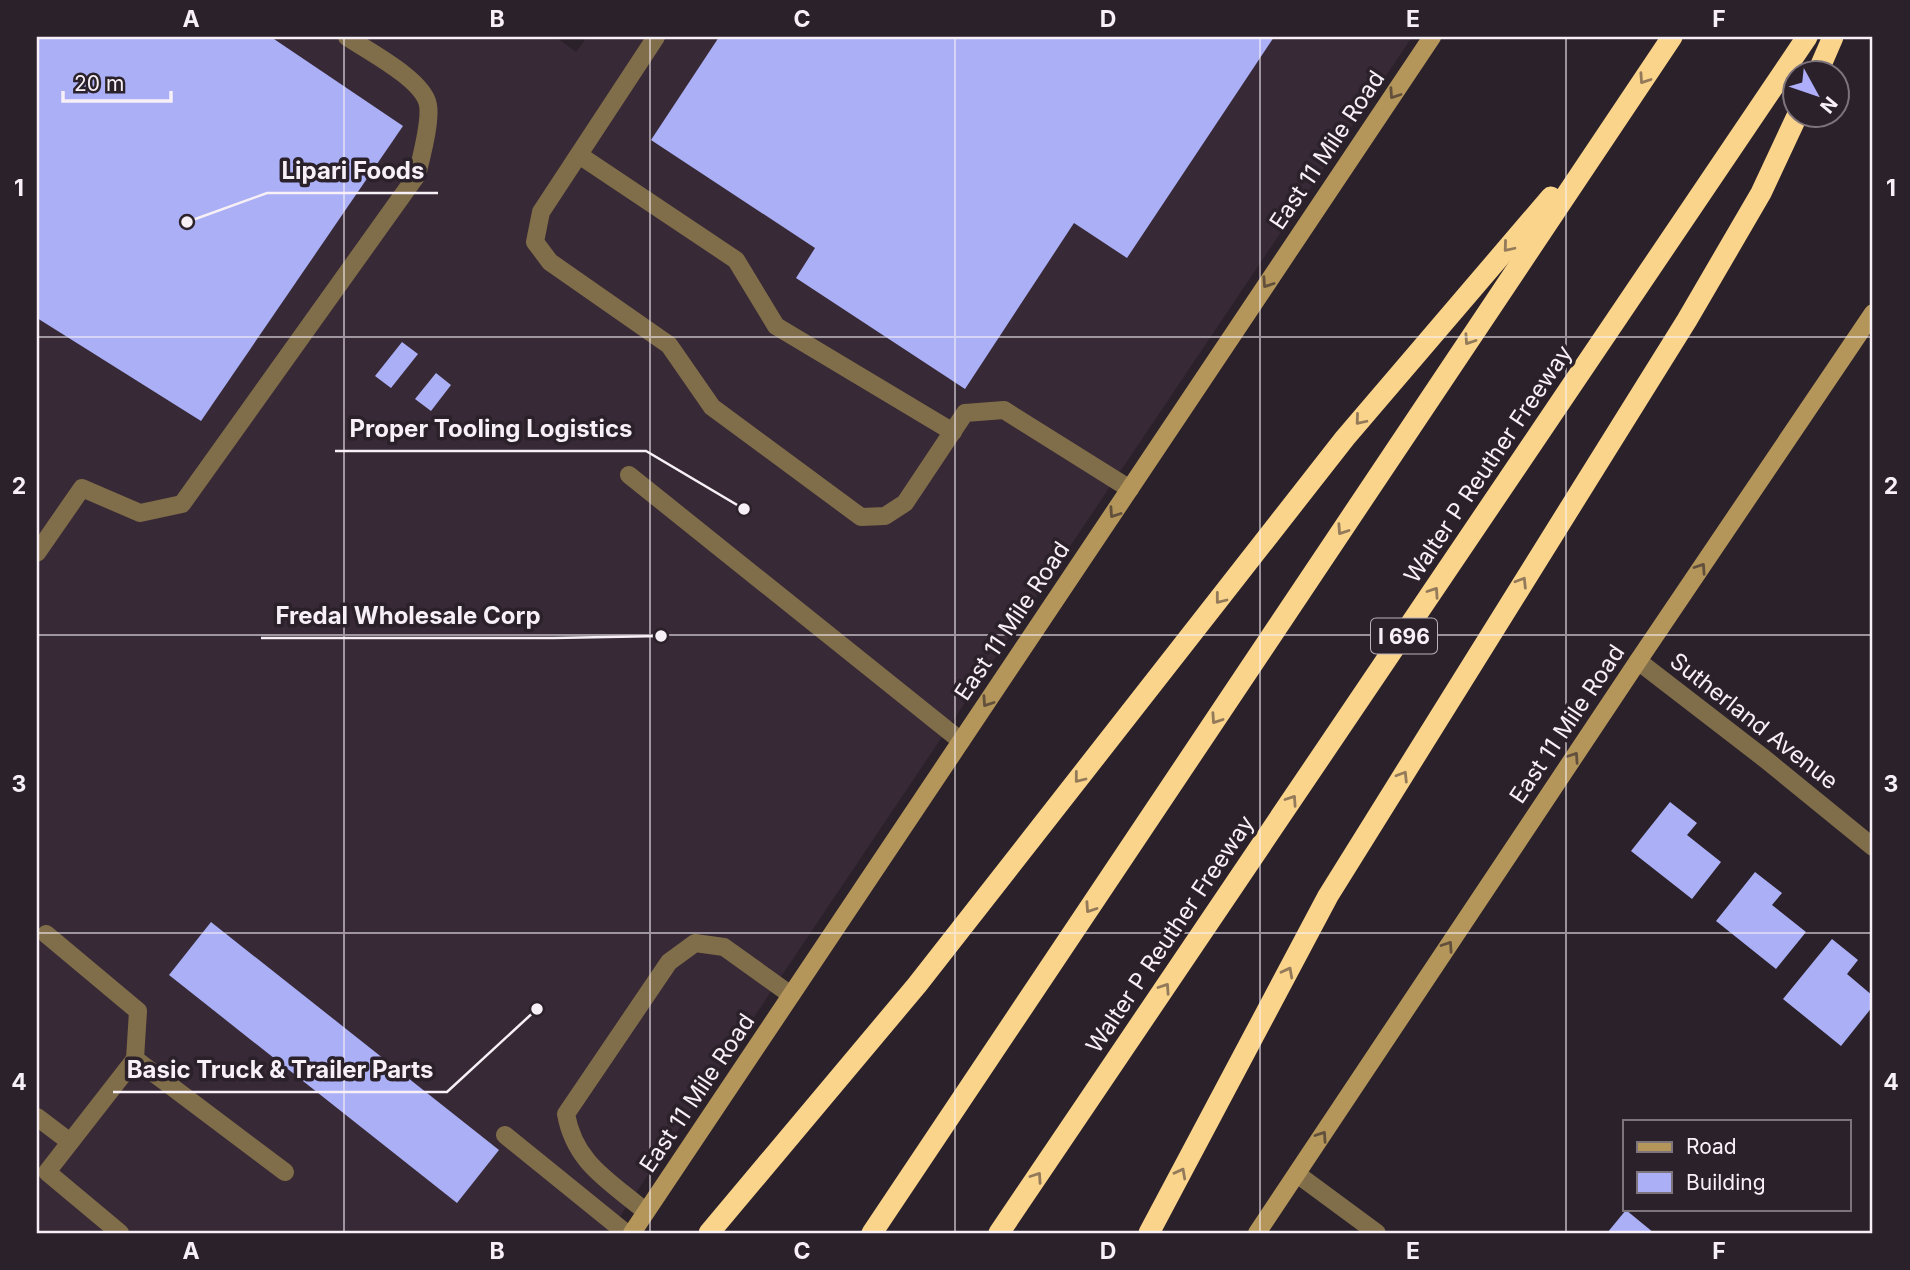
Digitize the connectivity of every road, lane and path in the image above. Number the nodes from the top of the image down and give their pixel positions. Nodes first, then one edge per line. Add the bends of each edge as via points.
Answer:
1 (346, 37) edge
2 (656, 37) edge
3 (1672, 37) edge
4 (1807, 37) edge
5 (1833, 37) edge
6 (1427, 39) edge
7 (1822, 60) edge
8 (1616, 121) junction
9 (1791, 130) edge
10 (579, 155) junction
11 (1873, 313) edge
12 (953, 432) junction
13 (629, 475) dead end
14 (1130, 489) junction
15 (37, 553) edge
16 (1638, 661) junction
17 (961, 741) junction
18 (1873, 847) edge
19 (46, 934) dead end
20 (791, 996) junction
21 (135, 1059) junction
22 (37, 1117) edge
23 (505, 1135) dead end
24 (70, 1142) junction
25 (285, 1172) dead end
26 (1297, 1174) junction
27 (646, 1212) junction
28 (116, 1232) edge
29 (626, 1233) edge
30 (632, 1233) edge
31 (709, 1233) edge
32 (872, 1233) edge
33 (999, 1233) edge
34 (1149, 1233) edge
35 (1257, 1233) edge
36 (1377, 1233) edge

1 - 15 street via 416,84 428,105 416,175 182,504 140,513 82,488
2 - 10 street
3 -> 8 highway
33 -> 4 highway, Walter P Reuther Freeway / I 696
5 - 7 highway
6 -> 14 main road, East 11 Mile Road
8 -> 31 highway via 1345,438 917,985
8 -> 32 highway
34 -> 9 highway via 1328,896 1687,320 1762,193
10 - 12 street via 736,260 776,326
10 - 12 street via 541,212 535,242 550,262 668,345 712,407 861,517 885,516 905,503
16 -> 11 main road, East 11 Mile Road
12 - 14 street via 965,412 1004,410
13 - 17 street
14 -> 17 main road, East 11 Mile Road
16 - 18 street, Sutherland Avenue
26 -> 16 main road, East 11 Mile Road
17 - 20 main road, East 11 Mile Road
19 - 21 street via 138,1011
20 - 27 main road, East 11 Mile Road
20 - 27 street via 724,947 695,943 669,962 566,1114 570,1135 583,1159
21 - 24 street
21 - 25 street
22 - 24 street
23 - 29 street
24 - 28 street via 47,1172
26 - 35 main road, East 11 Mile Road
26 - 36 street
27 - 30 main road, East 11 Mile Road

